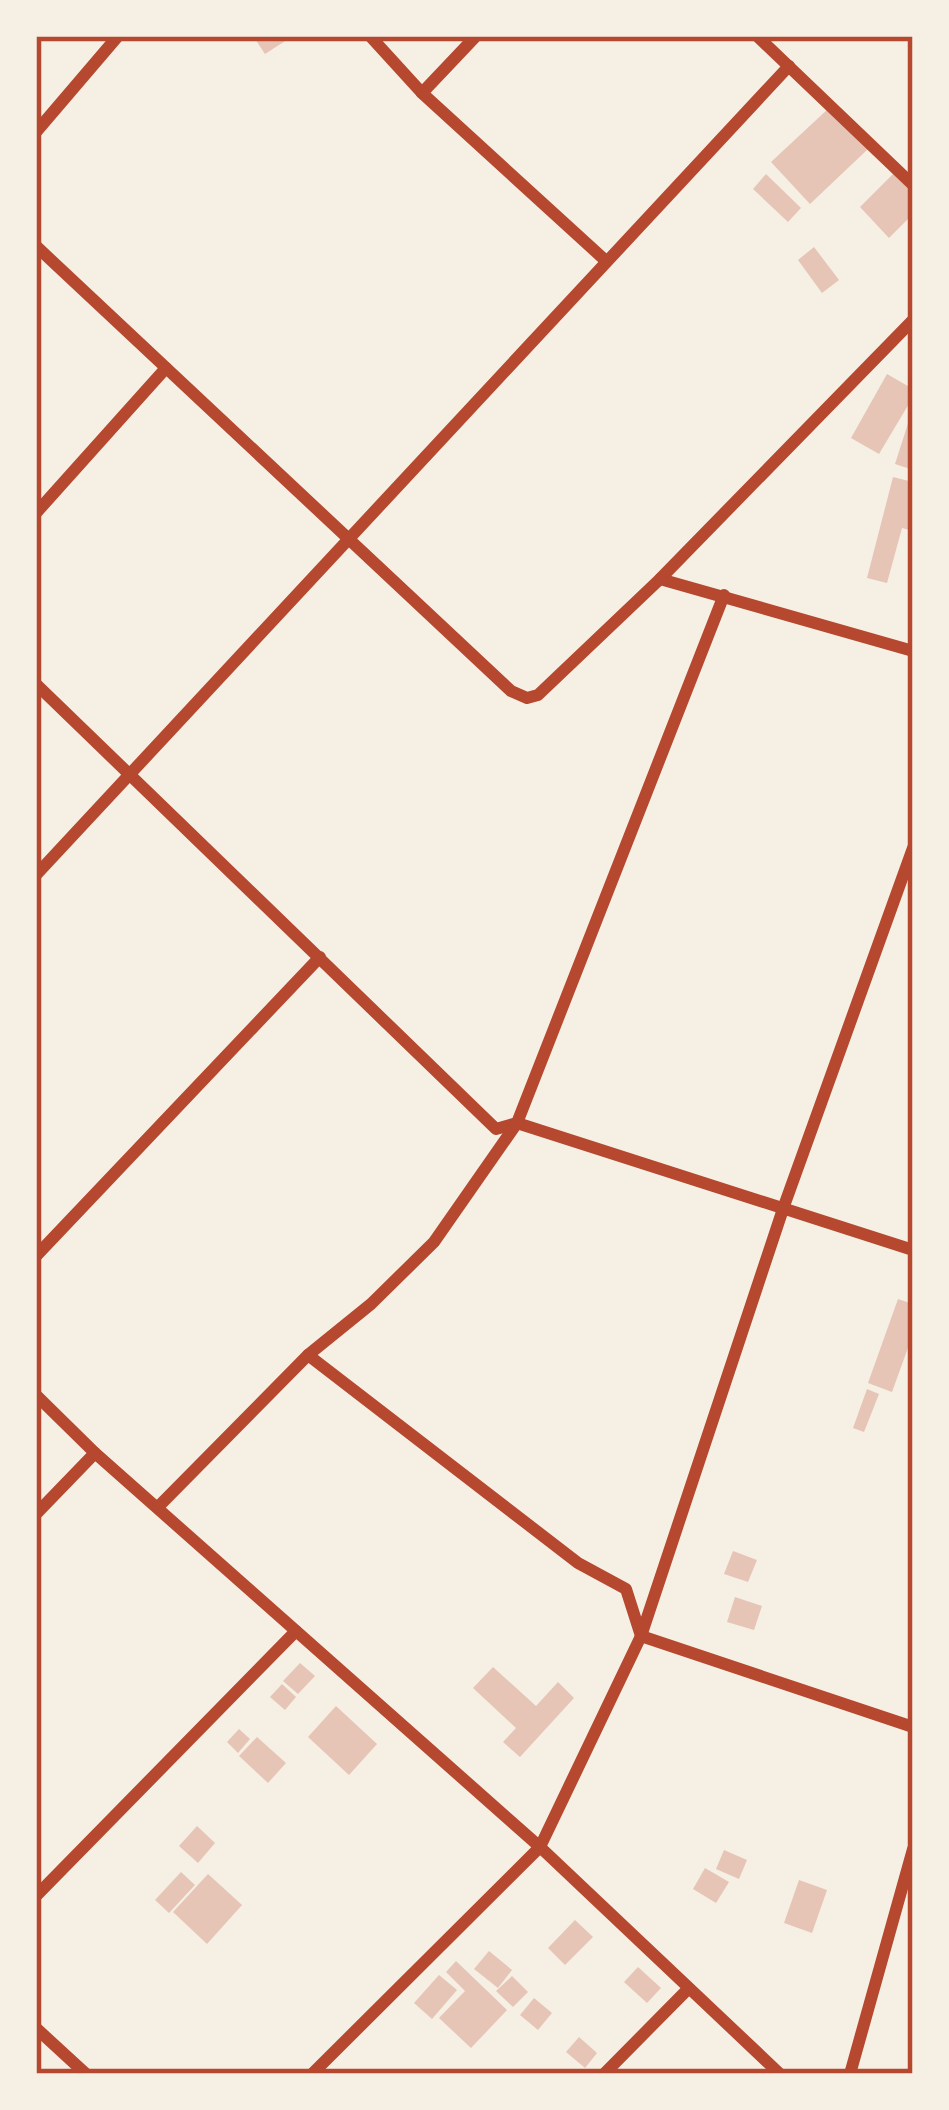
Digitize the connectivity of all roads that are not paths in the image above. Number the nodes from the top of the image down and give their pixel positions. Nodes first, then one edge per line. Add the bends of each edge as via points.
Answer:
1 (118, 36) edge
2 (370, 36) edge
3 (476, 36) edge
4 (758, 36) edge
5 (789, 66) junction
6 (422, 93) junction
7 (36, 132) edge
8 (913, 185) edge
9 (36, 246) edge
10 (606, 261) junction
11 (913, 320) edge
12 (166, 368) junction
13 (36, 512) edge
14 (350, 537) junction
15 (660, 579) junction
16 (724, 596) junction
17 (913, 651) edge
18 (36, 684) edge
19 (129, 776) junction
20 (913, 848) edge
21 (36, 875) edge
22 (320, 957) junction
23 (517, 1123) junction
24 (784, 1207) junction
25 (913, 1250) edge
26 (36, 1256) edge
27 (308, 1355) junction
28 (36, 1395) edge
29 (95, 1453) junction
30 (158, 1507) junction
31 (36, 1514) edge
32 (296, 1631) junction
33 (641, 1636) junction
34 (913, 1726) edge
35 (540, 1846) junction
36 (913, 1849) edge
37 (36, 1896) edge
38 (688, 1989) junction
39 (36, 2028) edge
40 (86, 2074) edge
41 (312, 2074) edge
42 (604, 2074) edge
43 (780, 2074) edge
44 (850, 2074) edge

1 - 7 street
2 - 6 street
3 - 6 street
4 - 5 street
5 - 8 street
5 - 10 street
6 - 10 street
9 - 12 street
10 - 14 street
11 - 15 street
12 - 13 street
12 - 14 street
14 - 15 street via 527,698
14 - 19 street
15 - 16 street
16 - 17 street
16 - 23 street
18 - 19 street
19 - 21 street
19 - 22 street
20 - 24 street
22 - 23 street via 496,1129
22 - 26 street
23 - 24 street
23 - 27 street via 434,1242
24 - 25 street
24 - 33 street
27 - 30 street
27 - 33 street via 578,1563 626,1589
28 - 29 street
29 - 30 street
29 - 31 street
30 - 32 street
32 - 35 street
32 - 37 street
33 - 34 street
33 - 35 street
35 - 38 street
35 - 41 street
36 - 44 street
38 - 42 street
38 - 43 street
39 - 40 street

